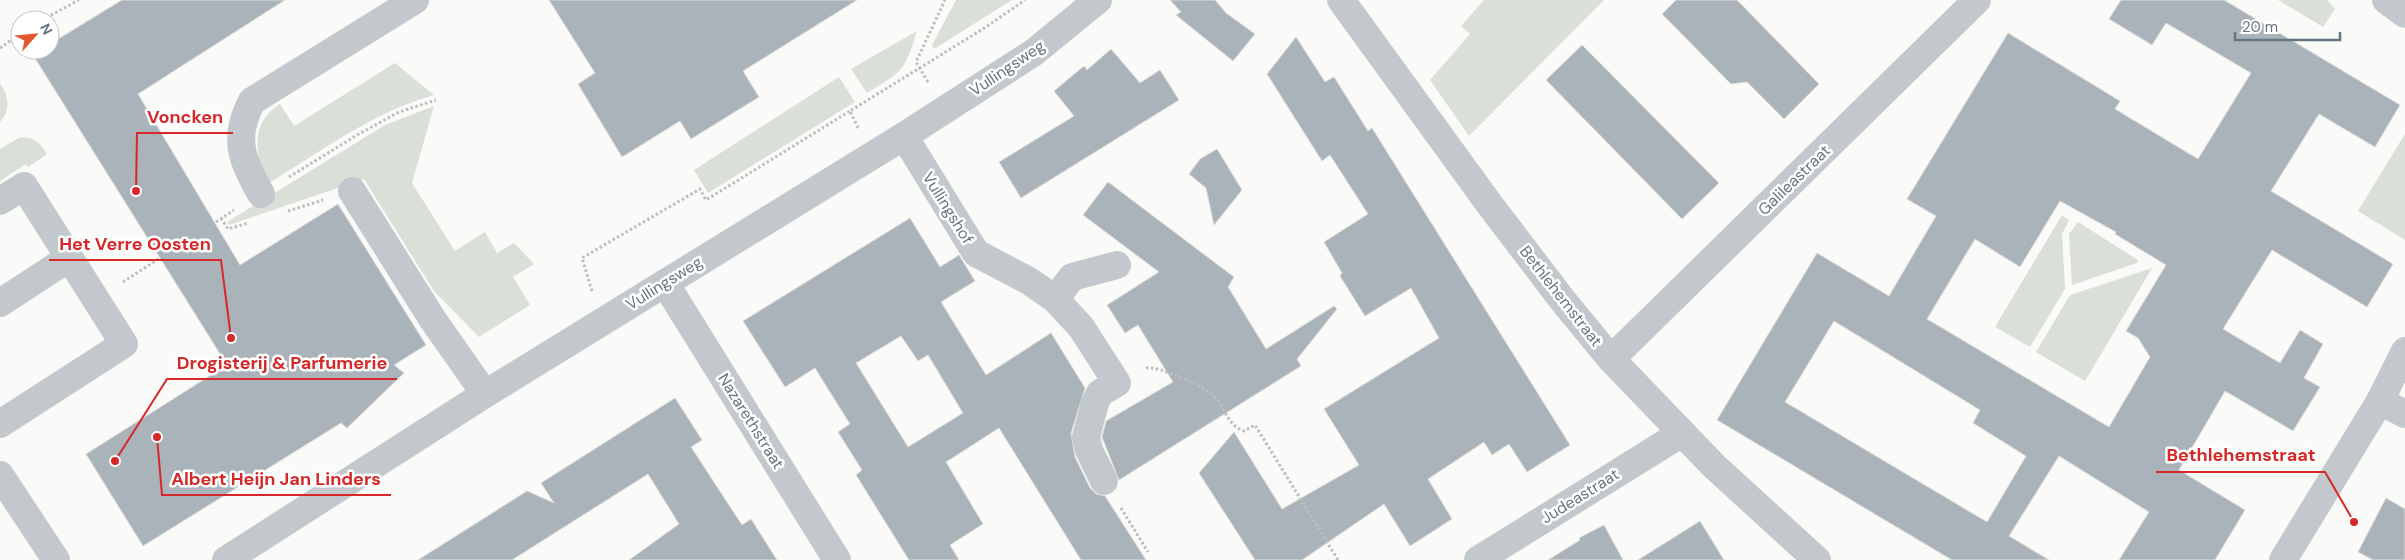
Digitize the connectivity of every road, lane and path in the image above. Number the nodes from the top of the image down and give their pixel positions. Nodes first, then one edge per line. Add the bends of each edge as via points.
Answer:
1 (79, 0) edge
2 (415, 0) edge
3 (945, 0) edge
4 (1025, 0) edge
5 (1098, 0) edge
6 (1340, 0) edge
7 (1977, 0) edge
8 (2386, 0) edge
9 (60, 10) edge
10 (2405, 14) edge
11 (920, 67) junction
12 (436, 100) dead end
13 (850, 111) junction
14 (944, 111) junction
15 (904, 136) junction
16 (873, 156) junction
17 (352, 191) dead end
18 (261, 194) junction
19 (0, 201) edge
20 (216, 222) dead end
21 (69, 258) junction
22 (160, 258) dead end
23 (1117, 265) dead end
24 (665, 283) junction
25 (95, 299) junction
26 (1055, 299) junction
27 (0, 303) edge
28 (602, 322) junction
29 (2405, 351) edge
30 (1611, 359) junction
31 (1117, 383) junction
32 (486, 394) junction
33 (2380, 401) junction
34 (2405, 414) edge
35 (0, 424) edge
36 (1682, 433) junction
37 (0, 475) edge
38 (1104, 481) joint
39 (1148, 552) dead end
40 (56, 560) edge
41 (226, 560) edge
42 (837, 560) edge
43 (1338, 560) edge
44 (1478, 560) edge
45 (1817, 560) edge
46 (2283, 560) edge

1 - 9 path
2 - 18 street via 252,101 245,115 242,148 244,163
3 - 11 path via 916,62
4 - 11 path
5 - 14 street, Vullingsweg via 1033,53
6 - 30 street, Bethlehemstraat via 1490,205
7 - 30 street, Galileastraat
8 - 10 street
11 - 13 path
11 - 14 path
12 - 18 path via 399,112
13 - 16 path
13 - 28 path via 706,200 700,190 582,258
14 - 15 street, Vullingsweg
15 - 16 street, Vullingsweg
15 - 26 street, Vullingshof via 976,253
16 - 24 street, Vullingsweg
17 - 32 street via 433,320
18 - 20 path
19 - 21 street via 24,186
21 - 25 street
21 - 27 street
22 - 25 path
23 - 26 street via 1072,276
24 - 28 street, Vullingsweg
24 - 42 street, Nazarethstraat
25 - 35 street via 124,344
26 - 31 street, Vullingshof via 1081,327
28 - 32 street, Vullingsweg
29 - 33 street
30 - 36 street, Bethlehemstraat
31 - 38 street via 1100,393 1094,403 1086,437
31 - 43 path via 1146,368 1156,368 1208,391 1218,400 1235,428 1244,431 1255,425
32 - 41 street, Vullingsweg
33 - 34 street
33 - 46 street
36 - 44 street, Judeastraat
36 - 45 street, Bethlehemstraat
37 - 40 street
38 - 39 path

